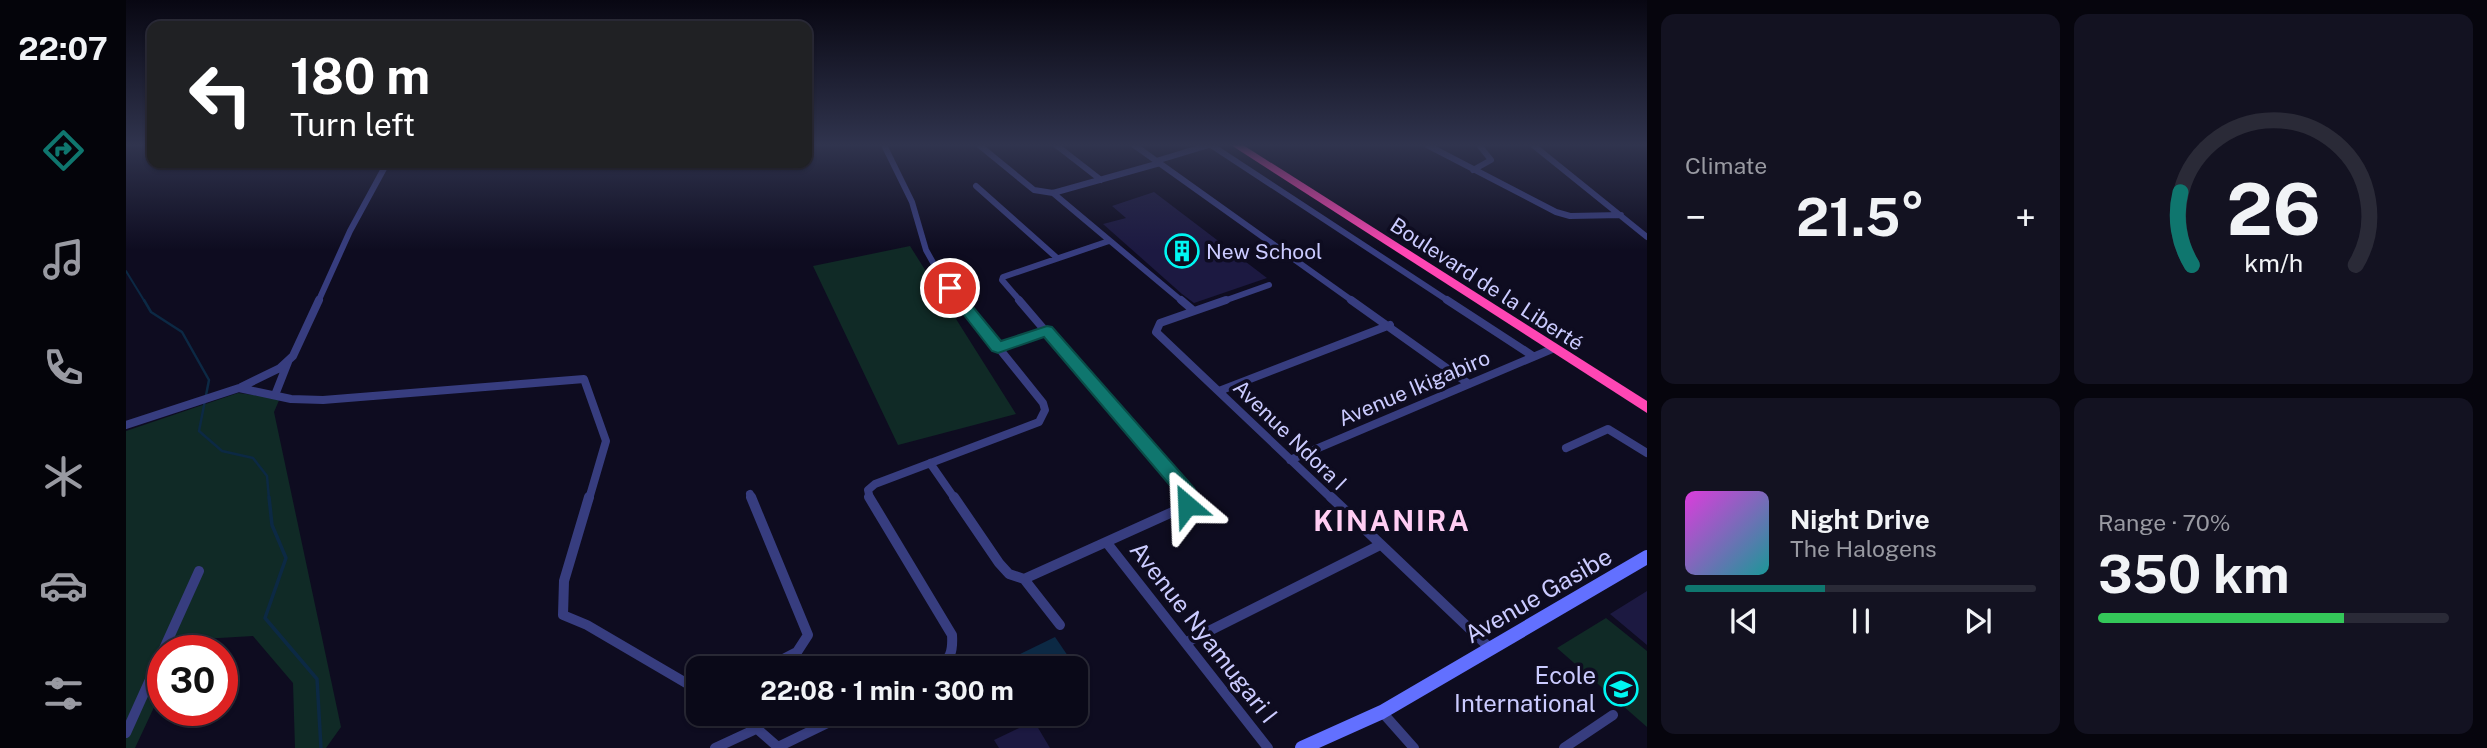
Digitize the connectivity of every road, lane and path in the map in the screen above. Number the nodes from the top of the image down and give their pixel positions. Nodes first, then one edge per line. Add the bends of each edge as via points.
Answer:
1 (378, 180) edge
2 (901, 180) edge
3 (1022, 180) edge
4 (1101, 180) edge
5 (1183, 180) edge
6 (1264, 180) edge
7 (1290, 180) edge
8 (1493, 180) edge
9 (1577, 180) edge
10 (976, 186) dead end
11 (1053, 193) junction
12 (1621, 215) junction
13 (1647, 237) edge
14 (1109, 242) junction
15 (1057, 258) junction
16 (1269, 285) dead end
17 (1194, 311) junction
18 (1390, 325) junction
19 (1047, 331) junction
20 (998, 348) junction
21 (1552, 349) junction
22 (1534, 356) junction
23 (288, 362) junction
24 (1469, 384) junction
25 (239, 388) junction
26 (1219, 391) junction
27 (275, 395) junction
28 (1647, 408) edge
29 (126, 425) edge
30 (1566, 448) dead end
31 (1647, 453) edge
32 (1290, 460) junction
33 (926, 465) junction
34 (750, 494) dead end
35 (1107, 543) junction
36 (1380, 545) junction
37 (1647, 557) edge
38 (199, 571) dead end
39 (1024, 579) junction
40 (1060, 625) dead end
41 (1187, 642) junction
42 (1491, 649) junction
43 (788, 656) edge
44 (950, 656) edge
45 (686, 683) edge
46 (1382, 712) junction
47 (1613, 715) dead end
48 (753, 726) edge
49 (822, 726) edge
50 (756, 729) junction
51 (126, 733) edge
52 (779, 747) edge
53 (715, 748) edge
54 (1268, 748) edge
55 (1302, 748) edge
56 (1414, 748) edge
57 (1564, 748) edge

1 - 23 street
2 - 20 street via 926,250 940,275
3 - 11 street via 1034,190
4 - 11 street
5 - 18 street
6 - 22 street
7 - 21 highway, Boulevard de la Liberté
8 - 12 street via 1563,215
9 - 12 street
10 - 15 street
11 - 14 street
12 - 13 street
14 - 15 street
14 - 17 street
15 - 19 street via 1002,280
16 - 17 street
17 - 26 street, Avenue Ndora I via 1160,323 1156,332
18 - 24 street
18 - 26 street
19 - 20 street
19 - 35 street via 1189,498 1187,505
20 - 33 street via 1043,403 1044,416 1039,422
21 - 22 street, Avenue Ikigabiro
21 - 28 highway, Boulevard de la Liberté
22 - 24 street, Avenue Ikigabiro
23 - 25 street
23 - 27 street
24 - 32 street, Avenue Ikigabiro
25 - 27 street
25 - 29 street
26 - 32 street, Avenue Ndora I
27 - 45 street via 323,400 584,379 606,441 564,581 563,615
30 - 31 street via 1608,429
32 - 36 street, Avenue Ndora I
33 - 39 street via 1009,575
33 - 44 street via 868,490 952,635
34 - 43 street via 808,635
35 - 39 street
35 - 41 street, Avenue Nyamugari I
36 - 41 street
36 - 42 street, Avenue Ndora I
37 - 42 street, Avenue Gasibe
38 - 51 street
39 - 40 street
41 - 54 street, Avenue Nyamugari I
42 - 46 street, Avenue Gasibe
46 - 55 street, Avenue Gasibe
46 - 56 street
47 - 57 street
48 - 50 street
49 - 52 street
50 - 52 street
50 - 53 street

